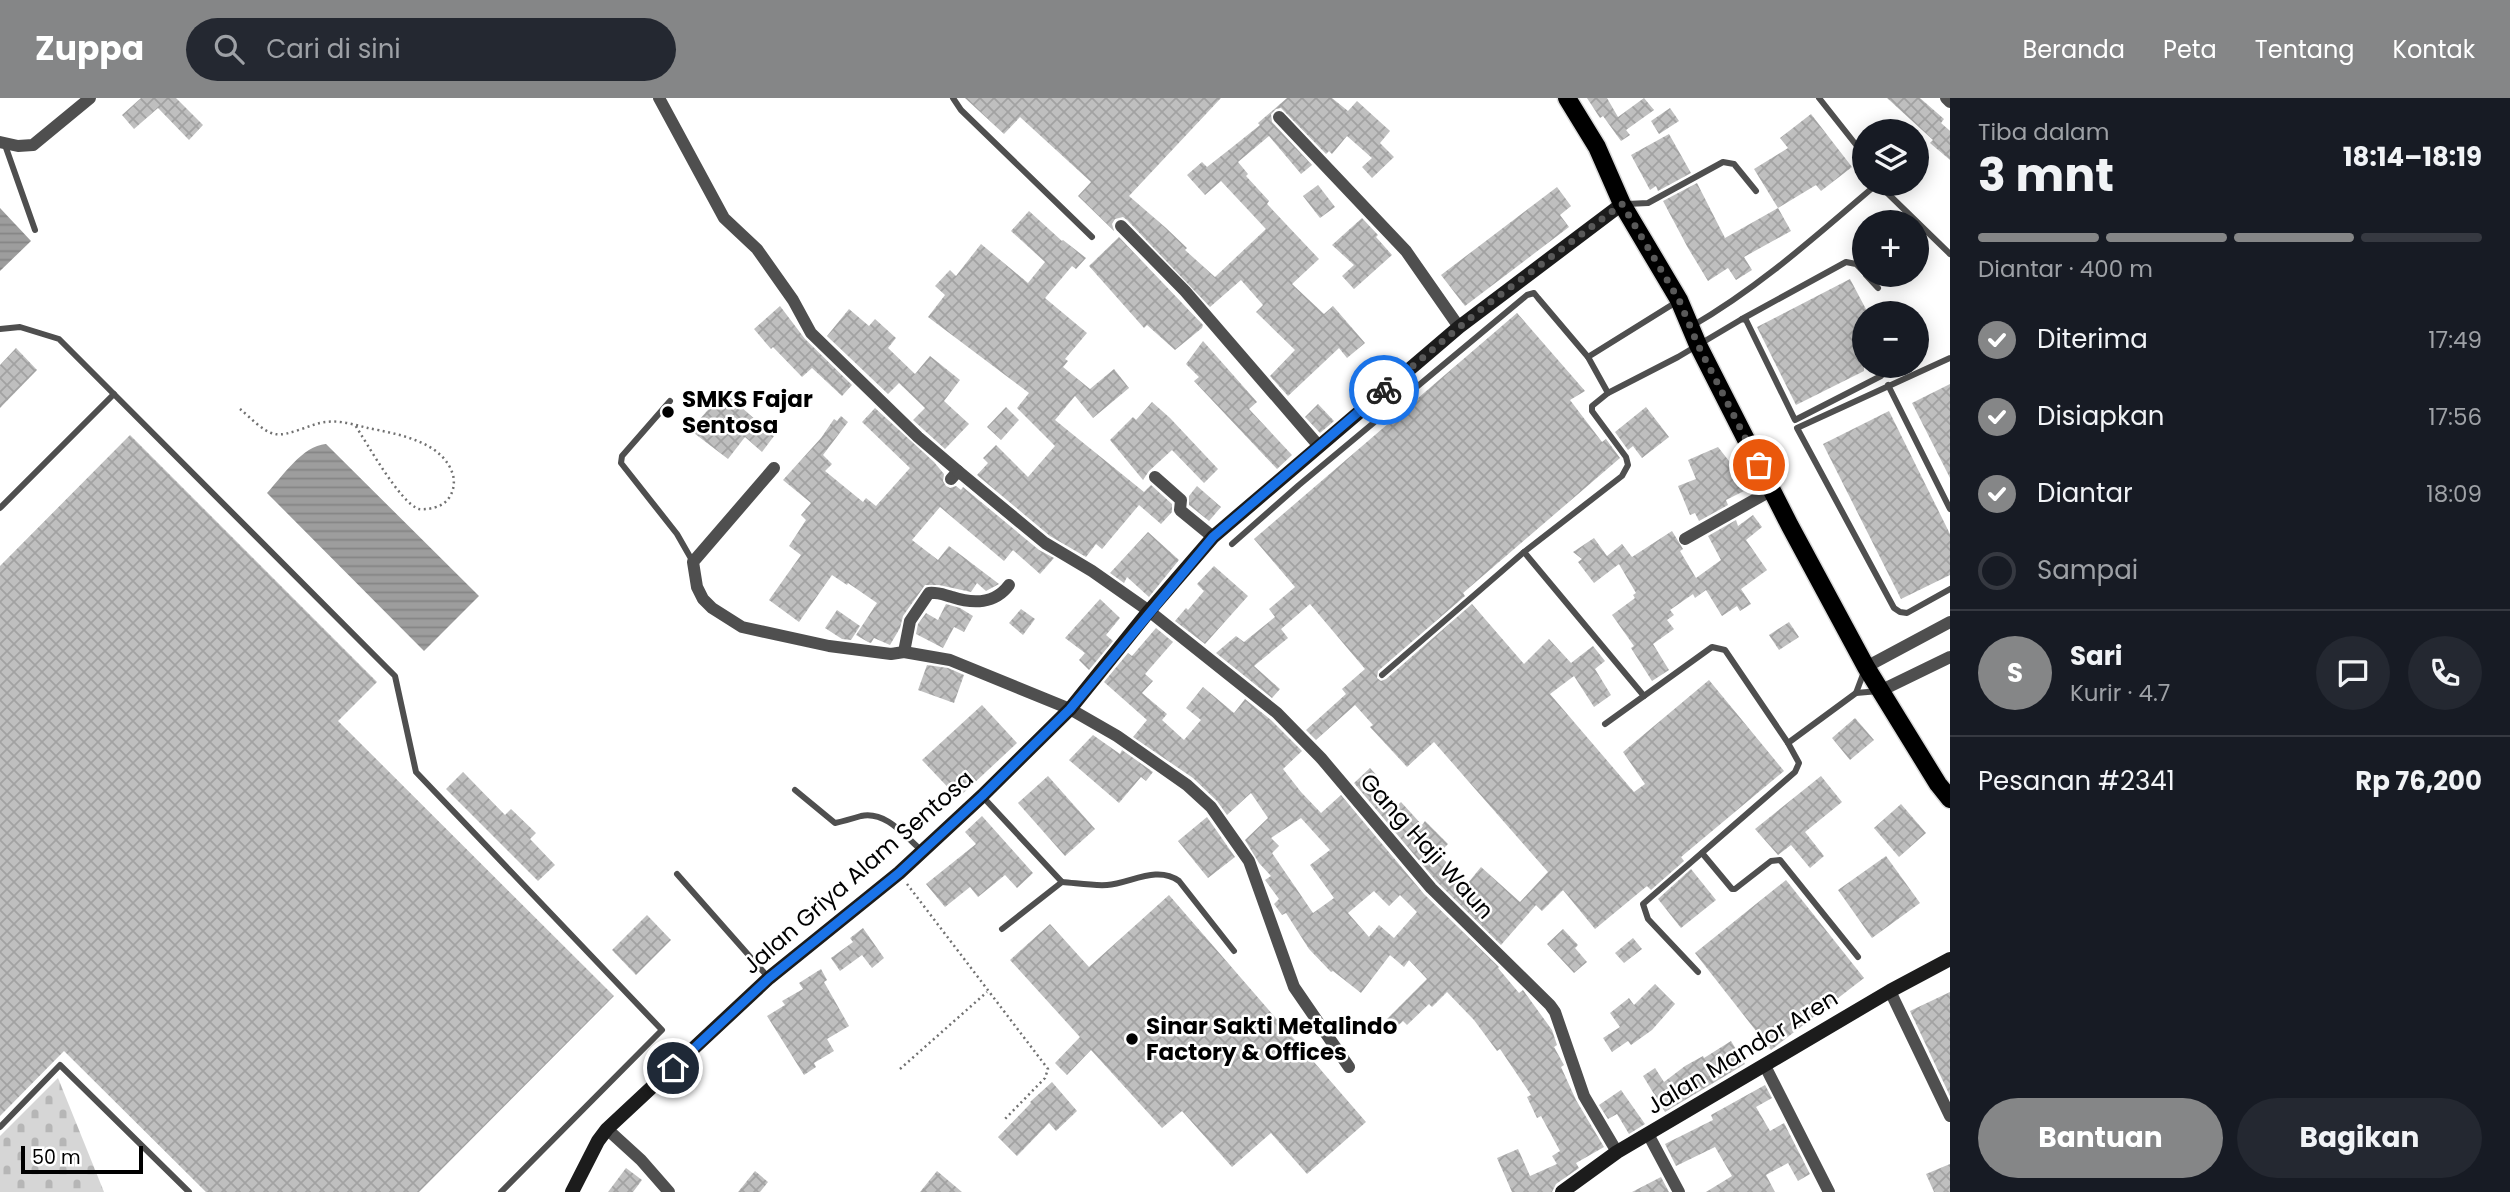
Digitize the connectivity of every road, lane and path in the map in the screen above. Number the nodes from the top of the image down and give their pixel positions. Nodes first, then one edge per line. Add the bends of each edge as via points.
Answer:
1 (90, 98) edge
2 (659, 98) edge
3 (954, 98) edge
4 (1567, 98) edge
5 (1819, 98) edge
6 (1946, 98) edge
7 (1950, 102) edge
8 (1279, 117) dead end
9 (1852, 140) edge
10 (3, 143) edge
11 (1756, 191) dead end
12 (1864, 196) edge
13 (1890, 196) edge
14 (1622, 204) junction
15 (1121, 226) dead end
16 (34, 230) dead end
17 (1092, 237) dead end
18 (1950, 254) edge
19 (1852, 263) edge
20 (1679, 300) junction
21 (1742, 319) junction
22 (1459, 327) junction
23 (1690, 327) junction
24 (0, 329) edge
25 (1698, 345) junction
26 (1588, 357) junction
27 (1950, 358) edge
28 (1877, 378) edge
29 (1888, 386) junction
30 (1608, 393) junction
31 (114, 394) junction
32 (670, 401) dead end
33 (240, 409) dead end
34 (355, 425) junction
35 (1318, 445) junction
36 (774, 468) dead end
37 (1155, 477) dead end
38 (1772, 489) junction
39 (0, 508) edge
40 (1950, 509) edge
41 (1213, 537) junction
42 (1685, 539) dead end
43 (1232, 544) dead end
44 (1524, 552) junction
45 (693, 562) junction
46 (1009, 586) dead end
47 (1950, 589) edge
48 (1149, 611) junction
49 (1950, 622) edge
50 (904, 652) junction
51 (1950, 657) edge
52 (1866, 667) junction
53 (1382, 675) dead end
54 (1880, 691) junction
55 (1856, 694) junction
56 (1644, 696) junction
57 (1070, 709) junction
58 (1605, 724) dead end
59 (1788, 743) junction
60 (1944, 781) edge
61 (795, 790) dead end
62 (982, 796) junction
63 (1950, 799) edge
64 (923, 851) junction
65 (1702, 853) junction
66 (899, 873) junction
67 (677, 874) dead end
68 (1062, 882) junction
69 (1002, 929) dead end
70 (1234, 951) dead end
71 (1858, 957) dead end
72 (1950, 959) edge
73 (1698, 972) dead end
74 (769, 978) junction
75 (1891, 991) junction
76 (987, 992) junction
77 (1765, 1066) junction
78 (1349, 1067) dead end
79 (900, 1069) dead end
80 (1950, 1116) edge
81 (1004, 1120) dead end
82 (0, 1127) edge
83 (607, 1129) junction
84 (1648, 1134) junction
85 (1617, 1152) junction
86 (1569, 1190) edge
87 (189, 1192) edge
88 (501, 1192) edge
89 (572, 1192) edge
90 (669, 1192) edge
91 (1679, 1192) edge
92 (1829, 1192) edge

1 - 10 street via 33,145
2 - 48 street, Gang Haji Waun via 724,218 757,248 811,333 954,475 1045,543
3 - 17 lane
4 - 14 main road via 1597,147
5 - 9 lane
6 - 7 street
8 - 22 street via 1406,251
10 - 16 lane
11 - 14 lane via 1734,164 1723,162 1648,202
12 - 23 lane via 1779,267
13 - 18 lane
14 - 20 main road
14 - 22 street, Jalan Griya Alam Sentosa
15 - 35 street via 1185,291
19 - 21 lane via 1846,262
20 - 23 main road
20 - 26 lane
21 - 25 lane
21 - 28 lane via 1795,419
22 - 35 street, Jalan Griya Alam Sentosa
23 - 25 main road
24 - 31 lane via 20,327 59,339
25 - 30 lane
25 - 38 main road
26 - 30 lane
26 - 43 lane via 1534,293 1527,295
27 - 29 lane
29 - 40 lane
29 - 47 lane via 1797,428 1894,608 1907,613
30 - 44 lane via 1592,411 1626,457 1626,471
31 - 39 lane
31 - 88 lane via 395,676 416,772 662,1030
32 - 45 lane via 622,456 621,463 677,534
33 - 34 path via 274,434 325,422
34 - 34 path via 408,502 419,509 434,508 451,496 452,472 428,447 397,434
35 - 41 street, Jalan Griya Alam Sentosa
36 - 45 street
37 - 41 street via 1181,500 1180,510
38 - 42 street
38 - 52 main road
41 - 48 street, Jalan Griya Alam Sentosa
44 - 53 lane
44 - 56 lane
45 - 50 street via 703,599 742,627 829,646
46 - 50 street via 992,600 965,601 929,593 910,621
48 - 57 street, Jalan Griya Alam Sentosa
48 - 85 street, Gang Haji Waun via 1277,713 1431,888 1550,1005 1584,1096
49 - 52 street
50 - 57 street via 950,660
51 - 54 street
52 - 54 main road
52 - 55 lane
54 - 55 lane
54 - 60 main road
55 - 59 lane
56 - 58 lane
56 - 59 lane via 1703,652 1719,647
57 - 62 street, Jalan Griya Alam Sentosa
57 - 78 street via 1162,766 1211,807 1249,861 1294,987
59 - 65 lane via 1798,763 1795,772
60 - 63 main road
61 - 64 lane via 835,823 880,816
62 - 64 street, Jalan Griya Alam Sentosa
62 - 68 lane
64 - 66 street, Jalan Griya Alam Sentosa
65 - 71 lane via 1732,889 1771,861 1780,860
65 - 73 lane via 1643,904 1648,919
66 - 74 street, Jalan Griya Alam Sentosa
66 - 76 path
67 - 74 lane
68 - 69 lane
68 - 70 lane via 1107,885 1171,875
72 - 75 street, Jalan Mandor Aren
74 - 83 street, Jalan Griya Alam Sentosa
75 - 77 street, Jalan Mandor Aren
75 - 80 street
76 - 79 path
76 - 81 path via 1048,1069 1045,1078
77 - 84 street, Jalan Mandor Aren
77 - 92 street
82 - 87 lane via 60,1065
83 - 89 street, Jalan Griya Alam Sentosa
83 - 90 street
84 - 85 street, Jalan Mandor Aren
84 - 91 street
85 - 86 street, Jalan Mandor Aren

